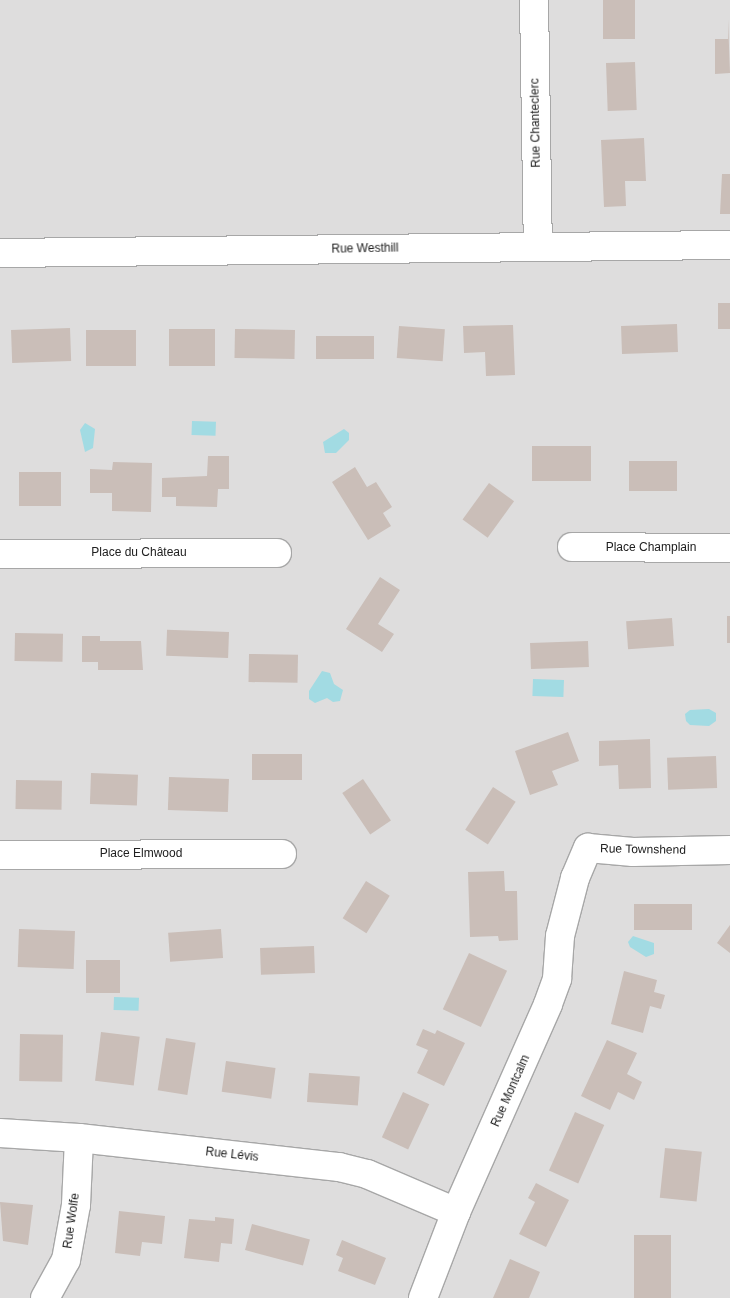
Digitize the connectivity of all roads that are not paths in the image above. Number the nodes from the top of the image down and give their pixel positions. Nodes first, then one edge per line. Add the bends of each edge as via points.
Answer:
1 (534, 0) edge
2 (730, 246) edge
3 (538, 247) junction
4 (0, 253) edge
5 (572, 547) dead end
6 (730, 548) edge
7 (277, 553) dead end
8 (0, 554) edge
9 (730, 850) edge
10 (282, 854) dead end
11 (0, 855) edge
12 (574, 878) joint
13 (0, 1133) edge
14 (79, 1138) junction
15 (456, 1212) junction
16 (45, 1298) edge
17 (423, 1298) edge

1 - 3 street, Rue Chanteclerc
2 - 3 street, Rue Westhill
3 - 4 street, Rue Westhill
5 - 6 street, Place Champlain
7 - 8 street, Place du Château
9 - 12 street, Rue Townshend via 633,852 588,848
10 - 11 street, Place Elmwood
12 - 15 street, Rue Montcalm via 560,936 557,979
13 - 14 street, Rue Lévis
14 - 15 street, Rue Lévis via 340,1167 367,1174
14 - 16 street, Rue Wolfe via 76,1205 66,1260
15 - 17 street, Rue Montcalm

